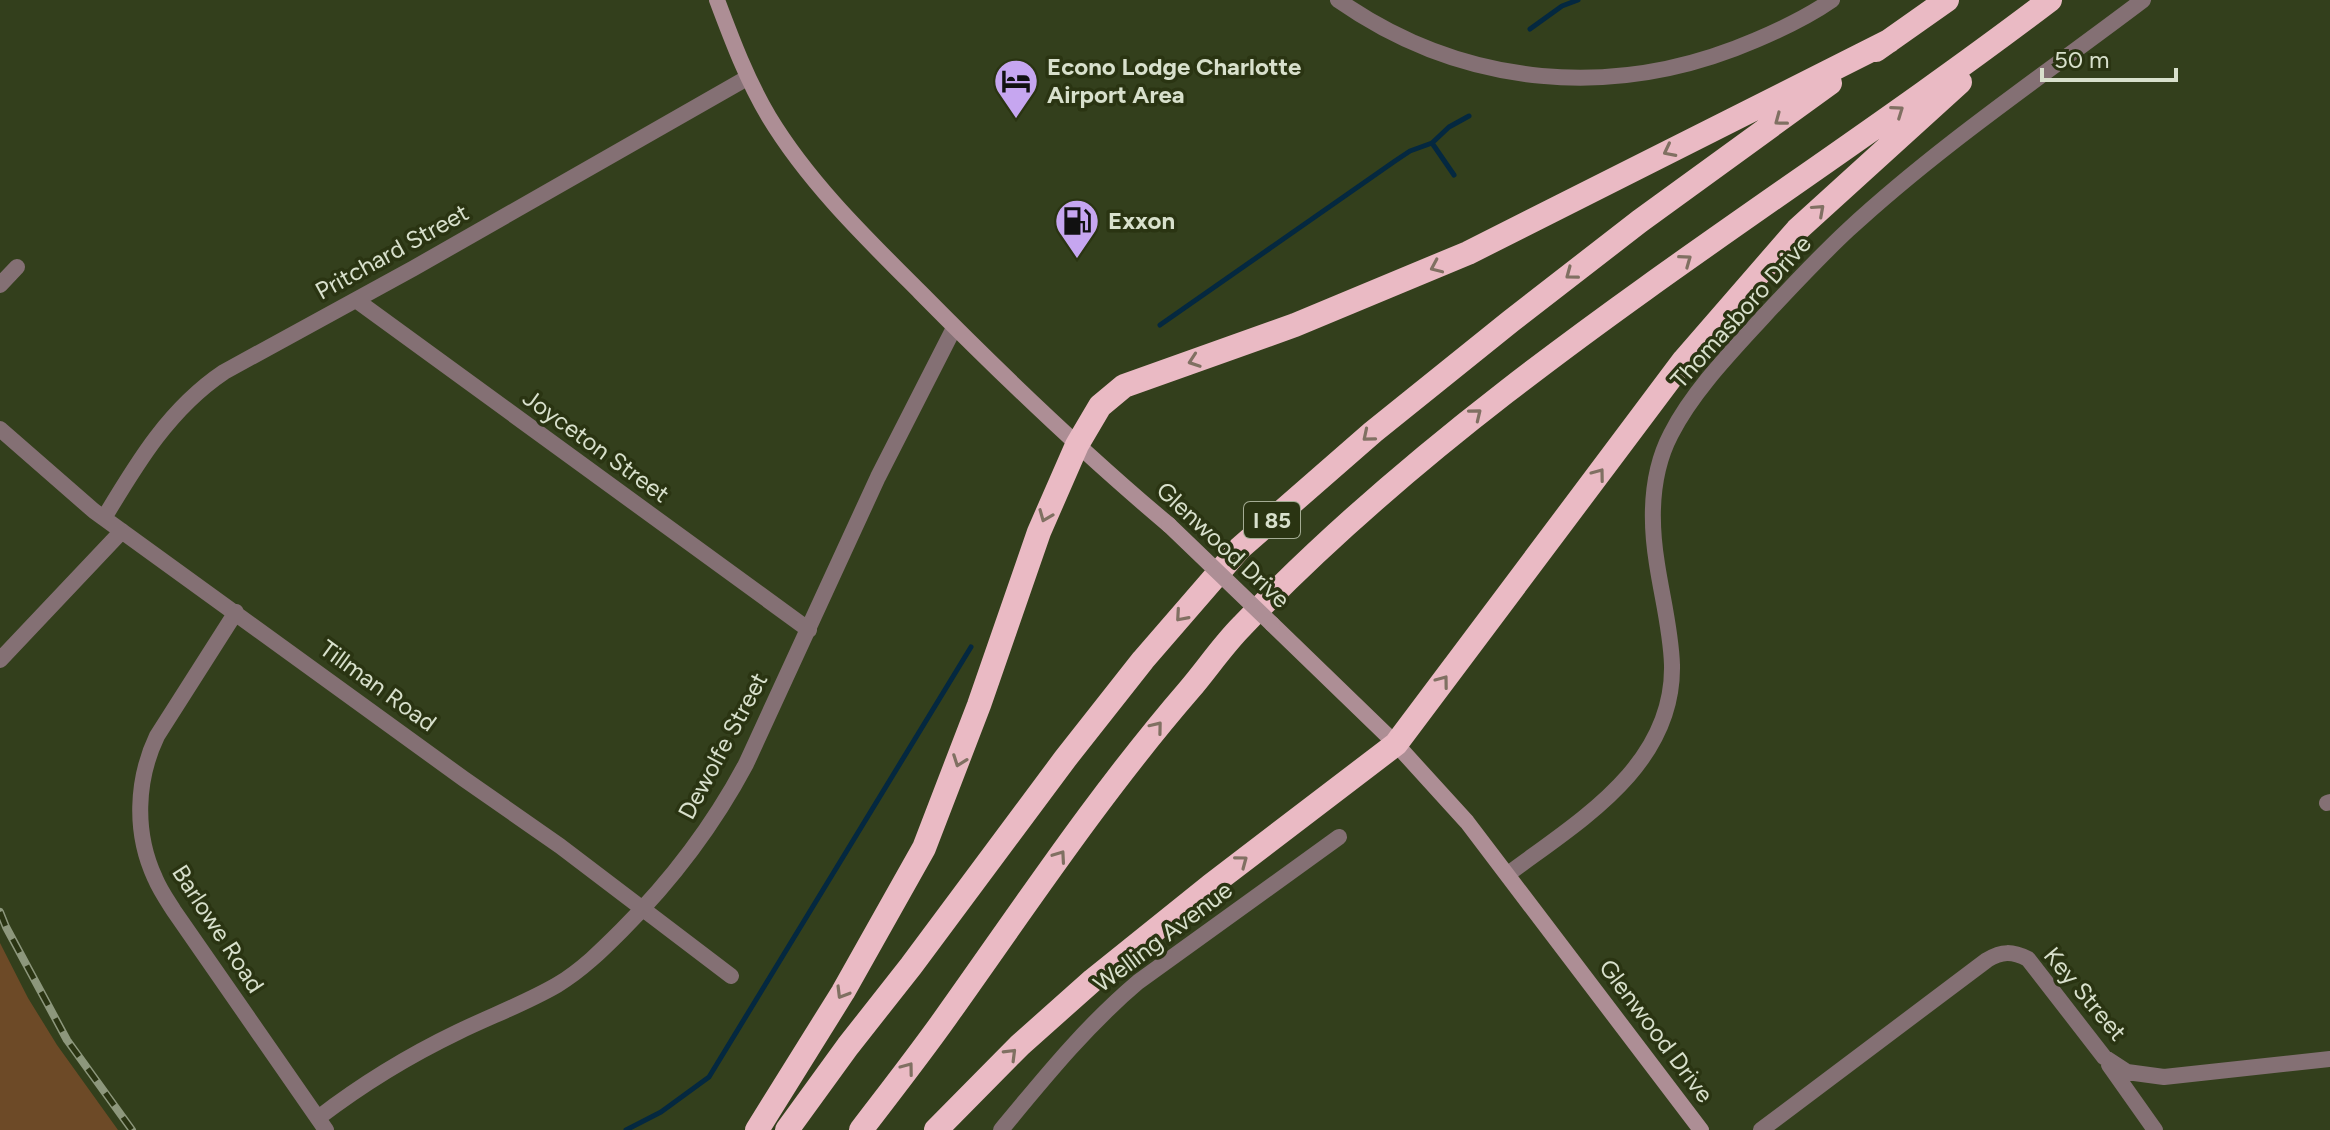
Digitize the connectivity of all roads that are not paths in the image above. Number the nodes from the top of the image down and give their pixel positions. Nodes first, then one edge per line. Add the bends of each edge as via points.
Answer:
1 (717, 0) edge
2 (1338, 0) edge
3 (1832, 0) edge
4 (1947, 0) edge
5 (2143, 0) edge
6 (2042, 6) edge
7 (1889, 41) junction
8 (747, 78) junction
9 (17, 267) dead end
10 (0, 285) edge
11 (356, 300) junction
12 (954, 328) junction
13 (0, 429) edge
14 (1077, 445) junction
15 (104, 518) junction
16 (122, 531) junction
17 (236, 612) junction
18 (809, 630) junction
19 (0, 660) edge
20 (1396, 744) junction
21 (1339, 837) dead end
22 (1508, 874) junction
23 (642, 910) junction
24 (731, 976) dead end
25 (2104, 1057) junction
26 (2330, 1059) edge
27 (322, 1124) edge
28 (757, 1130) edge
29 (787, 1130) edge
30 (861, 1130) edge
31 (936, 1130) edge
32 (1001, 1130) edge
33 (1701, 1130) edge
34 (1761, 1130) edge
35 (2155, 1130) edge

1 - 8 street, Glenwood Drive
2 - 3 street via 1405,40 1448,57 1530,76 1600,78 1709,58 1780,30
4 - 7 highway, I 85
5 - 22 street, Thomasboro Drive via 1948,146 1849,229 1694,398 1670,435 1656,472 1652,526 1672,665 1661,724 1638,766 1618,787
20 -> 6 highway via 1684,360 1797,230
30 -> 6 highway, I 85 via 1093,808 1239,628 1344,524 1528,374
7 -> 14 highway via 1429,271 1124,386 1100,406
7 -> 29 highway, I 85 via 1522,311 1240,548 1085,734
8 - 11 street, Pritchard Street
8 - 12 street, Glenwood Drive via 786,143 850,222
9 - 10 street
11 - 15 street, Pritchard Street via 205,385 165,424
11 - 18 street, Joyceton Street
12 - 14 street, Glenwood Drive
12 - 18 street, Dewolfe Street via 878,477
13 - 15 street, Tillman Road
14 - 20 street, Glenwood Drive, bridge via 1169,525
14 -> 28 highway via 1034,543 924,848
15 - 16 street, Tillman Road
16 - 17 street, Tillman Road
16 - 19 street
17 - 23 street, Tillman Road
17 - 27 street, Barlowe Road via 148,754 140,808 145,851 174,911
18 - 23 street, Dewolfe Street via 724,806
20 - 22 street, Glenwood Drive
31 -> 20 highway via 1093,980
21 - 32 street, Welling Avenue via 1120,997
22 - 33 street, Glenwood Drive
23 - 24 street, Tillman Road
23 - 27 street, Dewolfe Street via 590,962 557,985 388,1069 349,1094
25 - 26 street, Key Street via 2127,1072 2164,1077
25 - 34 street, Key Street via 2028,959 1998,954
25 - 35 street

